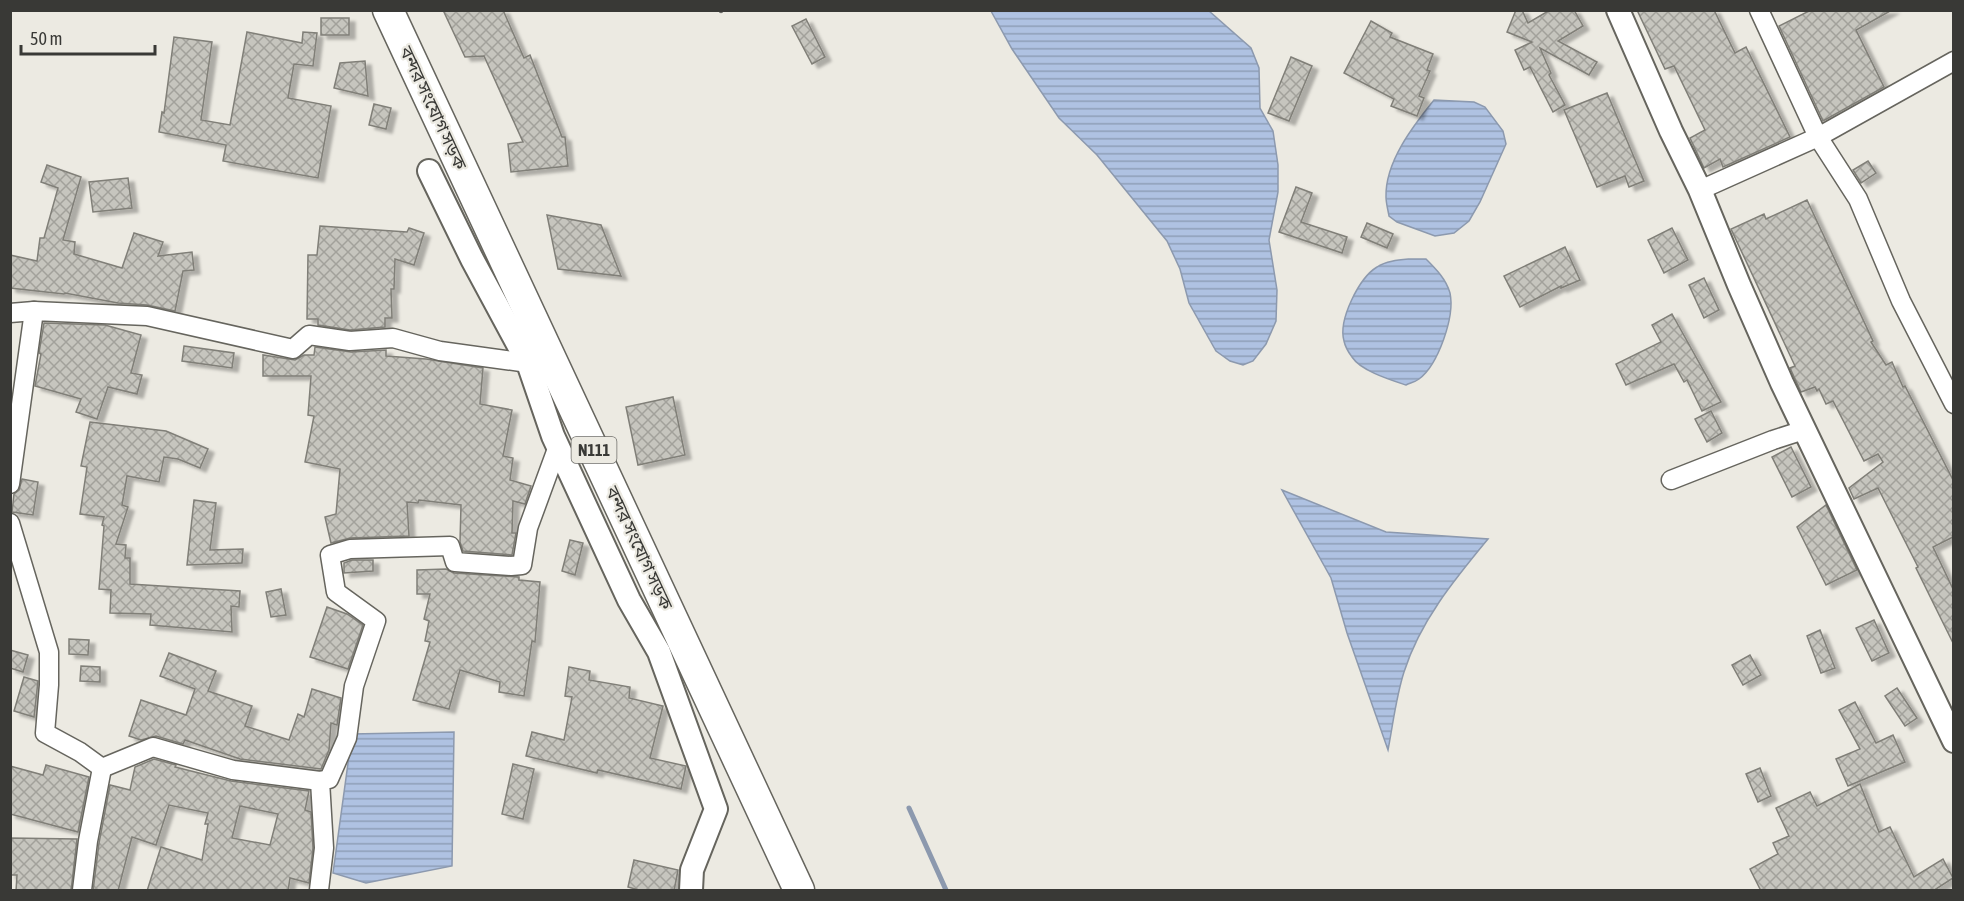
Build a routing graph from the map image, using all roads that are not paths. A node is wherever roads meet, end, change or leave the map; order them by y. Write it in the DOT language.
graph roads {
  1 [pos="388,10"];
  2 [pos="1618,10"];
  3 [pos="1759,10"];
  4 [pos="1952,67"];
  5 [pos="1818,137"];
  6 [pos="429,171"];
  7 [pos="1700,190"];
  8 [pos="34,311"];
  9 [pos="10,313"];
  10 [pos="528,363"];
  11 [pos="1953,404"];
  12 [pos="1804,430"];
  13 [pos="558,446"];
  14 [pos="1671,480"];
  15 [pos="10,484"];
  16 [pos="10,523"];
  17 [pos="1952,736"];
  18 [pos="102,768"];
  19 [pos="320,782"];
  20 [pos="82,891"];
  21 [pos="319,891"];
  22 [pos="692,891"];
  23 [pos="799,891"];
  1 -- 23 [label="highway, বন্দর সংযোগ সড়ক / N111"];
  2 -- 7 [label="street"];
  3 -- 5 [label="street"];
  4 -- 5 [label="street"];
  5 -- 7 [label="street"];
  5 -- 11 [label="street"];
  6 -- 10 [label="street"];
  7 -- 12 [label="street"];
  8 -- 9 [label="street"];
  8 -- 10 [label="street"];
  8 -- 15 [label="street"];
  10 -- 13 [label="street"];
  12 -- 14 [label="street"];
  12 -- 17 [label="street"];
  13 -- 19 [label="street"];
  13 -- 22 [label="street"];
  16 -- 18 [label="street"];
  18 -- 19 [label="street"];
  18 -- 20 [label="street"];
  19 -- 21 [label="street"];
}
